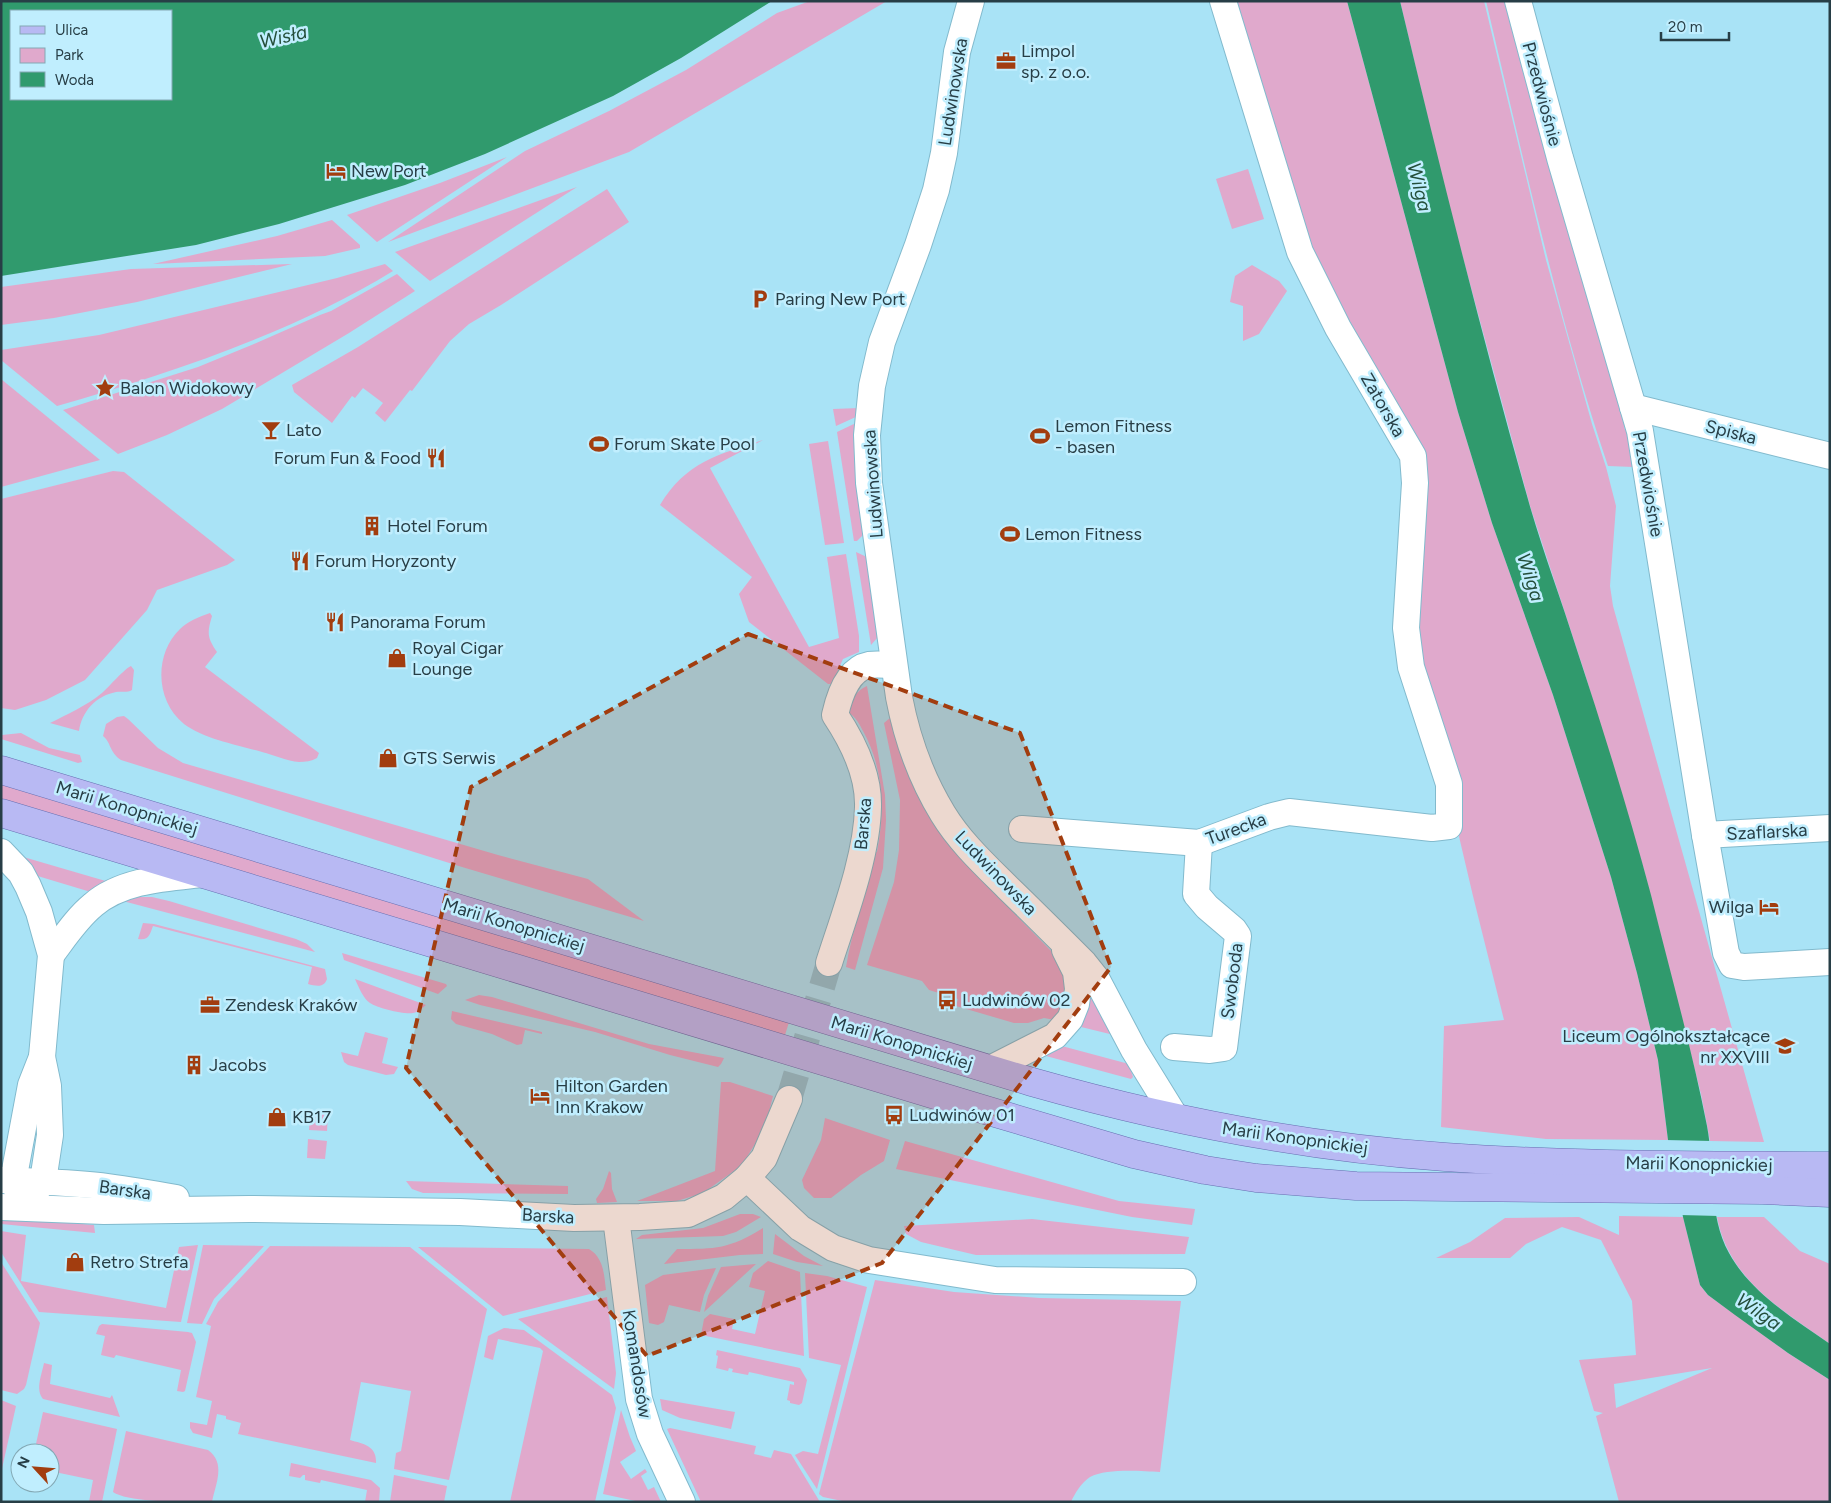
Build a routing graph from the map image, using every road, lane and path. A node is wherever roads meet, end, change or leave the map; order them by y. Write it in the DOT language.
graph roads {
  1 [pos="971,1"];
  2 [pos="1223,1"];
  3 [pos="1518,1"];
  4 [pos="1633,407"];
  5 [pos="1830,456"];
  6 [pos="893,665"];
  7 [pos="1,770"];
  8 [pos="1,813"];
  9 [pos="1448,826"];
  10 [pos="1830,828"];
  11 [pos="1022,829"];
  12 [pos="1705,835"];
  13 [pos="1198,843"];
  14 [pos="1,852"];
  15 [pos="202,874"];
  16 [pos="1050,929"];
  17 [pos="51,956"];
  18 [pos="1830,962"];
  19 [pos="829,963"];
  20 [pos="1174,1047"];
  21 [pos="42,1057"];
  22 [pos="990,1069"];
  23 [pos="789,1099"];
  24 [pos="1176,1118"];
  25 [pos="1830,1166"];
  26 [pos="1613,1176"];
  27 [pos="1764,1177"];
  28 [pos="747,1178"];
  29 [pos="7,1180"];
  30 [pos="43,1181"];
  31 [pos="1830,1192"];
  32 [pos="13,1207"];
  33 [pos="249,1209"];
  34 [pos="616,1218"];
  35 [pos="1183,1282"];
  36 [pos="682,1502"];
  1 -- 6 [label="street, Ludwinowska"];
  2 -- 9 [label="street, Zatorska"];
  3 -- 4 [label="street, Przedwiośnie"];
  4 -- 5 [label="street, Spiska"];
  4 -- 12 [label="street, Przedwiośnie"];
  6 -- 16 [label="street, Ludwinowska"];
  6 -- 19 [label="street, Barska"];
  7 -- 22 [label="main road, Marii Konopnickiej"];
  8 -- 15 [label="main road, Marii Konopnickiej"];
  9 -- 13 [label="street, Turecka"];
  10 -- 12 [label="street, Szaflarska"];
  11 -- 13 [label="street, Turecka"];
  12 -- 18 [label="street, Przedwiośnie"];
  13 -- 20 [label="street, Swoboda"];
  14 -- 17 [label="street"];
  15 -- 17 [label="street"];
  15 -- 26 [label="main road, Marii Konopnickiej"];
  16 -- 22 [label="street, Ludwinowska"];
  16 -- 24 [label="street, Ludwinowska"];
  17 -- 21 [label="street"];
  21 -- 29 [label="street"];
  21 -- 30 [label="street"];
  22 -- 24 [label="main road, Marii Konopnickiej"];
  23 -- 28 [label="street, Barska"];
  24 -- 26 [label="main road, Marii Konopnickiej"];
  25 -- 27 [label="main road, Marii Konopnickiej"];
  26 -- 27 [label="main road, Marii Konopnickiej"];
  27 -- 31 [label="main road, Marii Konopnickiej"];
  28 -- 34 [label="street, Barska"];
  28 -- 35 [label="street"];
  29 -- 30 [label="street, Barska"];
  29 -- 32 [label="street"];
  30 -- 32 [label="street"];
  30 -- 33 [label="street, Barska"];
  32 -- 33 [label="street, Barska"];
  33 -- 34 [label="street, Barska"];
  34 -- 36 [label="street, Komandosów"];
}
